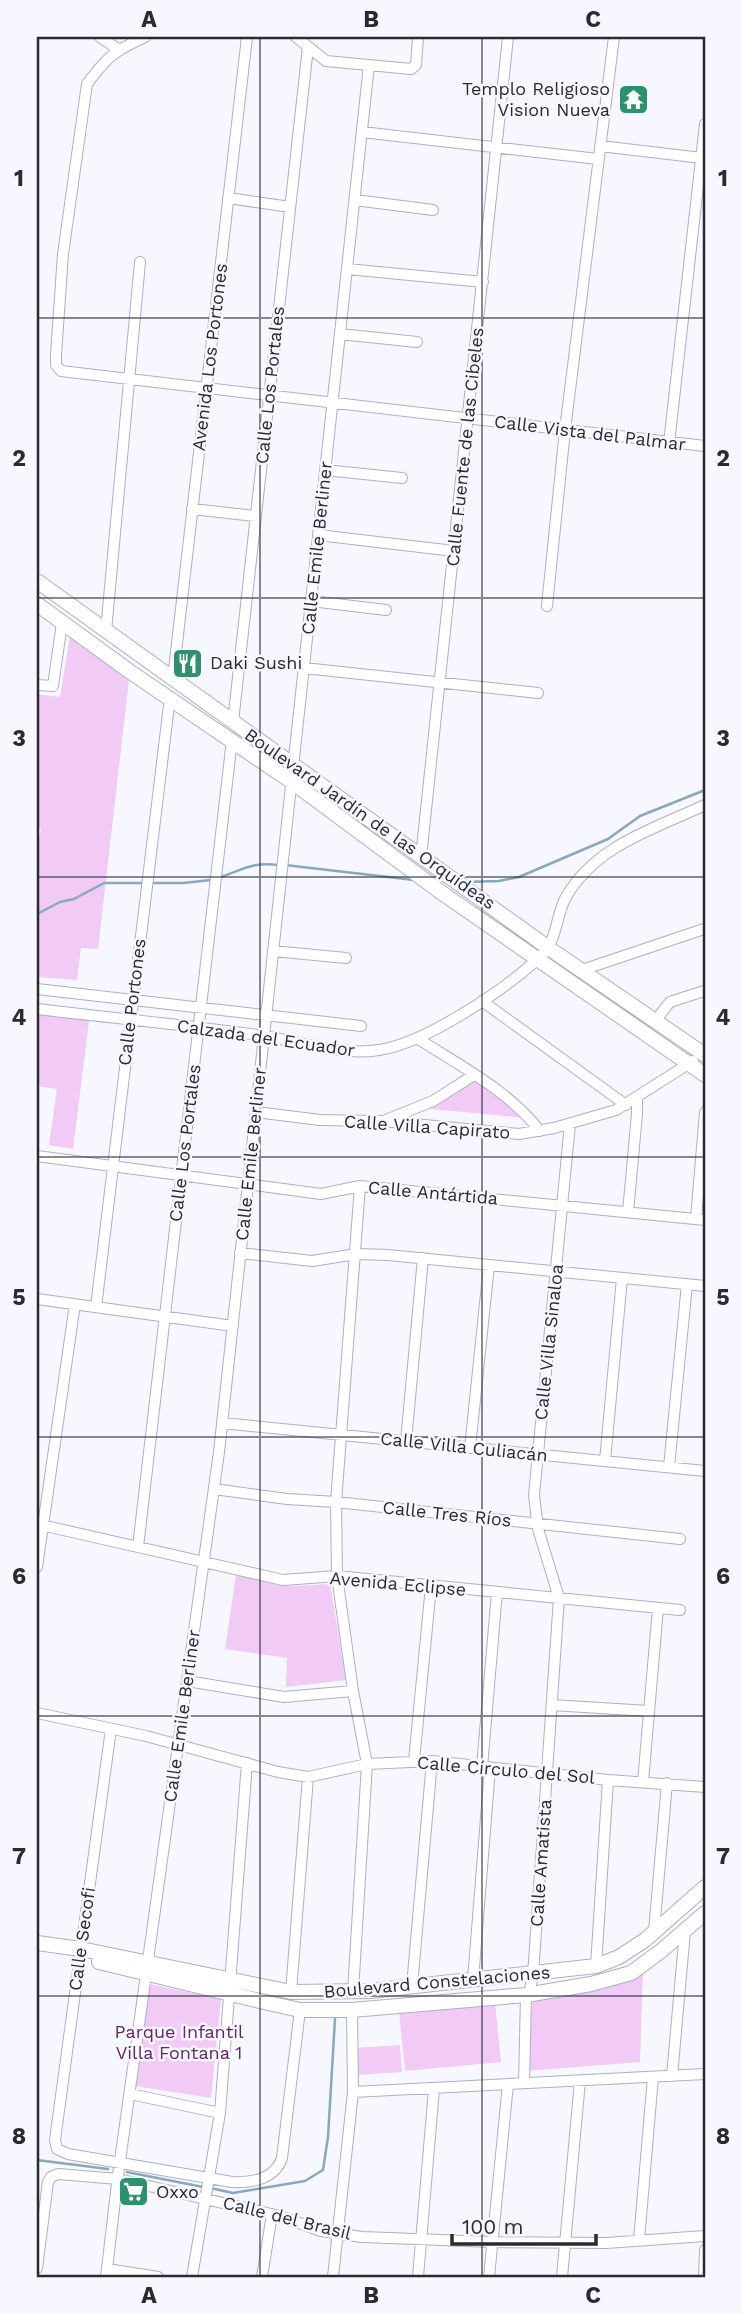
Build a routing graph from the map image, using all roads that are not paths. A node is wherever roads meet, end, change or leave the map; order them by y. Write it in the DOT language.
graph roads {
  1 [pos="100,37"];
  2 [pos="145,37"];
  3 [pos="247,37"];
  4 [pos="296,37"];
  5 [pos="418,37"];
  6 [pos="509,37"];
  7 [pos="614,37"];
  8 [pos="308,47"];
  9 [pos="118,49"];
  10 [pos="369,65"];
  11 [pos="705,124"];
  12 [pos="362,132"];
  13 [pos="600,146"];
  14 [pos="497,148"];
  15 [pos="702,158"];
  16 [pos="598,159"];
  17 [pos="229,198"];
  18 [pos="355,200"];
  19 [pos="290,206"];
  20 [pos="433,210"];
  21 [pos="140,262"];
  22 [pos="347,269"];
  23 [pos="483,282"];
  24 [pos="340,334"];
  25 [pos="417,342"];
  26 [pos="129,380"];
  27 [pos="207,389"];
  28 [pos="269,396"];
  29 [pos="333,403"];
  30 [pos="468,419"];
  31 [pos="565,430"];
  32 [pos="669,443"];
  33 [pos="705,446"];
  34 [pos="326,470"];
  35 [pos="402,478"];
  36 [pos="192,509"];
  37 [pos="255,516"];
  38 [pos="318,535"];
  39 [pos="454,551"];
  40 [pos="37,581"];
  41 [pos="311,601"];
  42 [pos="37,604"];
  43 [pos="547,606"];
  44 [pos="386,610"];
  45 [pos="62,623"];
  46 [pos="106,631"];
  47 [pos="304,668"];
  48 [pos="173,678"];
  49 [pos="440,682"];
  50 [pos="37,685"];
  51 [pos="538,693"];
  52 [pos="170,697"];
  53 [pos="233,722"];
  54 [pos="232,740"];
  55 [pos="293,765"];
  56 [pos="292,782"];
  57 [pos="705,805"];
  58 [pos="421,857"];
  59 [pos="704,929"];
  60 [pos="550,948"];
  61 [pos="273,951"];
  62 [pos="346,958"];
  63 [pos="538,960"];
  64 [pos="582,970"];
  65 [pos="37,989"];
  66 [pos="704,991"];
  67 [pos="132,999"];
  68 [pos="482,1001"];
  69 [pos="201,1008"];
  70 [pos="37,1009"];
  71 [pos="266,1016"];
  72 [pos="130,1020"];
  73 [pos="656,1021"];
  74 [pos="361,1026"];
  75 [pos="199,1028"];
  76 [pos="264,1036"];
  77 [pos="417,1038"];
  78 [pos="705,1055"];
  79 [pos="688,1064"];
  80 [pos="474,1075"];
  81 [pos="705,1075"];
  82 [pos="636,1098"];
  83 [pos="626,1105"];
  84 [pos="256,1112"];
  85 [pos="705,1112"];
  86 [pos="382,1121"];
  87 [pos="570,1124"];
  88 [pos="540,1132"];
  89 [pos="37,1156"];
  90 [pos="112,1167"];
  91 [pos="181,1175"];
  92 [pos="248,1184"];
  93 [pos="360,1186"];
  94 [pos="562,1205"];
  95 [pos="628,1212"];
  96 [pos="701,1219"];
  97 [pos="240,1253"];
  98 [pos="356,1254"];
  99 [pos="423,1258"];
  100 [pos="489,1265"];
  101 [pos="555,1271"];
  102 [pos="622,1278"];
  103 [pos="687,1284"];
  104 [pos="705,1286"];
  105 [pos="37,1299"];
  106 [pos="75,1304"];
  107 [pos="96,1307"];
  108 [pos="165,1317"];
  109 [pos="233,1326"];
  110 [pos="222,1423"];
  111 [pos="341,1435"];
  112 [pos="406,1441"];
  113 [pos="470,1448"];
  114 [pos="538,1454"];
  115 [pos="605,1461"];
  116 [pos="669,1467"];
  117 [pos="705,1471"];
  118 [pos="214,1489"];
  119 [pos="336,1502"];
  120 [pos="537,1523"];
  121 [pos="40,1525"];
  122 [pos="680,1539"];
  123 [pos="138,1547"];
  124 [pos="204,1562"];
  125 [pos="37,1567"];
  126 [pos="337,1576"];
  127 [pos="431,1586"];
  128 [pos="497,1592"];
  129 [pos="559,1598"];
  130 [pos="657,1608"];
  131 [pos="680,1610"];
  132 [pos="187,1681"];
  133 [pos="353,1692"];
  134 [pos="552,1705"];
  135 [pos="648,1712"];
  136 [pos="37,1713"];
  137 [pos="111,1729"];
  138 [pos="178,1745"];
  139 [pos="414,1761"];
  140 [pos="432,1761"];
  141 [pos="247,1763"];
  142 [pos="367,1764"];
  143 [pos="486,1767"];
  144 [pos="547,1774"];
  145 [pos="308,1777"];
  146 [pos="608,1780"];
  147 [pos="643,1782"];
  148 [pos="667,1783"];
  149 [pos="705,1787"];
  150 [pos="705,1887"];
  151 [pos="705,1913"];
  152 [pos="654,1931"];
  153 [pos="685,1931"];
  154 [pos="37,1943"];
  155 [pos="80,1953"];
  156 [pos="596,1966"];
  157 [pos="147,1968"];
  158 [pos="473,1980"];
  159 [pos="530,1984"];
  160 [pos="412,1986"];
  161 [pos="231,1988"];
  162 [pos="291,1992"];
  163 [pos="353,1992"];
  164 [pos="326,1993"];
  165 [pos="300,2010"];
  166 [pos="352,2010"];
  167 [pos="326,2011"];
  168 [pos="705,2074"];
  169 [pos="653,2077"];
  170 [pos="673,2077"];
  171 [pos="580,2081"];
  172 [pos="524,2083"];
  173 [pos="508,2084"];
  174 [pos="435,2089"];
  175 [pos="353,2092"];
  176 [pos="130,2094"];
  177 [pos="220,2113"];
  178 [pos="119,2170"];
  179 [pos="207,2184"];
  180 [pos="272,2214"];
  181 [pos="339,2234"];
  182 [pos="705,2236"];
  183 [pos="421,2239"];
  184 [pos="639,2240"];
  185 [pos="493,2242"];
  186 [pos="565,2242"];
  187 [pos="705,2250"];
  188 [pos="37,2268"];
  189 [pos="111,2273"];
  190 [pos="158,2277"];
  191 [pos="192,2277"];
  192 [pos="262,2277"];
  193 [pos="333,2277"];
  194 [pos="418,2277"];
  195 [pos="489,2277"];
  196 [pos="562,2277"];
  197 [pos="704,2277"];
  1 -- 9 [label="street"];
  2 -- 9 [label="street"];
  3 -- 17 [label="street, Avenida Los Portones"];
  4 -- 8 [label="street"];
  5 -- 10 [label="street"];
  6 -- 14 [label="street, Calle Fuente de las Cibeles"];
  7 -- 13 [label="street"];
  8 -- 10 [label="street"];
  8 -- 19 [label="street, Calle Los Portales"];
  9 -- 26 [label="street, Calle Vista del Palmar"];
  10 -- 12 [label="street, Calle Emile Berliner"];
  11 -- 15 [label="street"];
  12 -- 14 [label="street"];
  12 -- 18 [label="street, Calle Emile Berliner"];
  13 -- 15 [label="street"];
  13 -- 16 [label="street"];
  14 -- 16 [label="street"];
  14 -- 23 [label="street, Calle Fuente de las Cibeles"];
  15 -- 32 [label="street"];
  16 -- 31 [label="street"];
  17 -- 19 [label="street"];
  17 -- 27 [label="street, Avenida Los Portones"];
  18 -- 20 [label="street"];
  18 -- 22 [label="street, Calle Emile Berliner"];
  19 -- 28 [label="street, Calle Los Portales"];
  21 -- 26 [label="street"];
  22 -- 23 [label="street"];
  22 -- 24 [label="street, Calle Emile Berliner"];
  23 -- 30 [label="street, Calle Fuente de las Cibeles"];
  24 -- 25 [label="street"];
  24 -- 29 [label="street, Calle Emile Berliner"];
  26 -- 27 [label="street, Calle Vista del Palmar"];
  26 -- 46 [label="street"];
  27 -- 28 [label="street, Calle Vista del Palmar"];
  27 -- 36 [label="street, Avenida Los Portones"];
  28 -- 29 [label="street, Calle Vista del Palmar"];
  28 -- 37 [label="street, Calle Los Portales"];
  29 -- 30 [label="street, Calle Vista del Palmar"];
  29 -- 34 [label="street, Calle Emile Berliner"];
  30 -- 31 [label="street, Calle Vista del Palmar"];
  30 -- 39 [label="street, Calle Fuente de las Cibeles"];
  31 -- 32 [label="street, Calle Vista del Palmar"];
  31 -- 43 [label="street"];
  32 -- 33 [label="street, Calle Vista del Palmar"];
  34 -- 35 [label="street"];
  34 -- 38 [label="street, Calle Emile Berliner"];
  36 -- 37 [label="street"];
  36 -- 48 [label="street, Avenida Los Portones"];
  37 -- 53 [label="street, Calle Los Portales"];
  38 -- 39 [label="street"];
  38 -- 41 [label="street, Calle Emile Berliner"];
  39 -- 49 [label="street, Calle Fuente de las Cibeles"];
  40 -- 46 [label="street, Boulevard Jardín de las Orquídeas"];
  41 -- 44 [label="street"];
  41 -- 47 [label="street, Calle Emile Berliner"];
  42 -- 45 [label="street, Boulevard Jardín de las Orquídeas"];
  45 -- 50 [label="street"];
  45 -- 52 [label="street, Boulevard Jardín de las Orquídeas"];
  46 -- 48 [label="street, Boulevard Jardín de las Orquídeas"];
  47 -- 49 [label="street"];
  47 -- 55 [label="street, Calle Emile Berliner"];
  48 -- 53 [label="street, Boulevard Jardín de las Orquídeas"];
  49 -- 51 [label="street"];
  49 -- 58 [label="street, Calle Fuente de las Cibeles"];
  52 -- 54 [label="street, Boulevard Jardín de las Orquídeas"];
  52 -- 67 [label="street, Calle Portones"];
  53 -- 55 [label="street, Boulevard Jardín de las Orquídeas"];
  54 -- 56 [label="street, Boulevard Jardín de las Orquídeas"];
  54 -- 69 [label="street, Calle Los Portales"];
  55 -- 56 [label="street, Calle Emile Berliner"];
  55 -- 58 [label="street, Boulevard Jardín de las Orquídeas"];
  56 -- 61 [label="street, Calle Emile Berliner"];
  56 -- 63 [label="street, Boulevard Jardín de las Orquídeas"];
  57 -- 60 [label="street"];
  58 -- 60 [label="street, Boulevard Jardín de las Orquídeas"];
  59 -- 64 [label="street"];
  60 -- 63 [label="street, Calzada del Ecuador"];
  60 -- 64 [label="street, Boulevard Jardín de las Orquídeas"];
  61 -- 62 [label="street"];
  61 -- 71 [label="street, Calle Emile Berliner"];
  63 -- 68 [label="street, Calzada del Ecuador"];
  63 -- 79 [label="street, Boulevard Jardín de las Orquídeas"];
  64 -- 73 [label="street, Boulevard Jardín de las Orquídeas"];
  65 -- 67 [label="street, Calzada del Ecuador"];
  66 -- 73 [label="street"];
  67 -- 69 [label="street, Calzada del Ecuador"];
  67 -- 72 [label="street, Calle Portones"];
  68 -- 77 [label="street, Calzada del Ecuador"];
  68 -- 83 [label="street"];
  69 -- 71 [label="street, Calzada del Ecuador"];
  69 -- 75 [label="street, Calle Los Portales"];
  70 -- 72 [label="street, Calzada del Ecuador"];
  71 -- 74 [label="street, Calzada del Ecuador"];
  71 -- 76 [label="street, Calle Emile Berliner"];
  72 -- 75 [label="street, Calzada del Ecuador"];
  72 -- 90 [label="street, Calle Portones"];
  73 -- 78 [label="street, Boulevard Jardín de las Orquídeas"];
  75 -- 76 [label="street, Calzada del Ecuador"];
  75 -- 91 [label="street, Calle Los Portales"];
  76 -- 77 [label="street, Calzada del Ecuador"];
  76 -- 84 [label="street, Calle Emile Berliner"];
  77 -- 80 [label="street"];
  78 -- 79 [label="street, Calle Villa Capirato"];
  79 -- 81 [label="street, Boulevard Jardín de las Orquídeas"];
  79 -- 82 [label="street, Calle Villa Capirato"];
  80 -- 86 [label="street"];
  80 -- 88 [label="street"];
  82 -- 83 [label="street, Calle Villa Capirato"];
  82 -- 95 [label="street"];
  83 -- 87 [label="street, Calle Villa Capirato"];
  84 -- 86 [label="street, Calle Villa Capirato"];
  84 -- 92 [label="street, Calle Emile Berliner"];
  85 -- 96 [label="street"];
  86 -- 88 [label="street, Calle Villa Capirato"];
  87 -- 88 [label="street, Calle Villa Capirato"];
  87 -- 94 [label="street, Calle Villa Sinaloa"];
  89 -- 90 [label="street, Calle Antártida"];
  90 -- 91 [label="street, Calle Antártida"];
  90 -- 107 [label="street, Calle Portones"];
  91 -- 92 [label="street, Calle Antártida"];
  91 -- 108 [label="street, Calle Los Portales"];
  92 -- 93 [label="street, Calle Antártida"];
  92 -- 97 [label="street, Calle Emile Berliner"];
  93 -- 94 [label="street, Calle Antártida"];
  93 -- 98 [label="street"];
  94 -- 95 [label="street, Calle Antártida"];
  94 -- 101 [label="street, Calle Villa Sinaloa"];
  95 -- 96 [label="street, Calle Antártida"];
  97 -- 98 [label="street"];
  97 -- 109 [label="street, Calle Emile Berliner"];
  98 -- 99 [label="street"];
  98 -- 111 [label="street"];
  99 -- 100 [label="street"];
  99 -- 112 [label="street"];
  100 -- 101 [label="street"];
  100 -- 113 [label="street"];
  101 -- 102 [label="street"];
  101 -- 114 [label="street, Calle Villa Sinaloa"];
  102 -- 103 [label="street"];
  102 -- 115 [label="street"];
  103 -- 104 [label="street"];
  103 -- 116 [label="street"];
  105 -- 106 [label="street"];
  106 -- 107 [label="street"];
  106 -- 121 [label="street"];
  107 -- 108 [label="street"];
  108 -- 109 [label="street"];
  108 -- 123 [label="street, Calle Los Portales"];
  109 -- 110 [label="street, Calle Emile Berliner"];
  110 -- 111 [label="street, Calle Villa Culiacán"];
  110 -- 118 [label="street, Calle Emile Berliner"];
  111 -- 112 [label="street, Calle Villa Culiacán"];
  111 -- 119 [label="street"];
  112 -- 113 [label="street, Calle Villa Culiacán"];
  113 -- 114 [label="street, Calle Villa Culiacán"];
  114 -- 115 [label="street, Calle Villa Culiacán"];
  114 -- 120 [label="street, Calle Villa Sinaloa"];
  115 -- 116 [label="street, Calle Villa Culiacán"];
  116 -- 117 [label="street, Calle Villa Culiacán"];
  118 -- 119 [label="street, Calle Tres Ríos"];
  118 -- 124 [label="street, Calle Emile Berliner"];
  119 -- 120 [label="street, Calle Tres Ríos"];
  119 -- 126 [label="street"];
  120 -- 122 [label="street, Calle Tres Ríos"];
  120 -- 129 [label="street, Calle Villa Sinaloa"];
  121 -- 123 [label="street, Avenida Eclipse"];
  121 -- 125 [label="street"];
  123 -- 124 [label="street, Avenida Eclipse"];
  124 -- 126 [label="street, Avenida Eclipse"];
  124 -- 132 [label="street, Calle Emile Berliner"];
  126 -- 127 [label="street, Avenida Eclipse"];
  126 -- 133 [label="street"];
  127 -- 128 [label="street, Avenida Eclipse"];
  127 -- 139 [label="street"];
  128 -- 129 [label="street, Avenida Eclipse"];
  128 -- 143 [label="street"];
  129 -- 130 [label="street, Avenida Eclipse"];
  129 -- 134 [label="street, Calle Amatista"];
  130 -- 131 [label="street, Avenida Eclipse"];
  130 -- 135 [label="street"];
  132 -- 133 [label="street"];
  132 -- 138 [label="street, Calle Emile Berliner"];
  133 -- 142 [label="street"];
  134 -- 135 [label="street"];
  134 -- 144 [label="street, Calle Amatista"];
  135 -- 147 [label="street"];
  136 -- 137 [label="street, Calle Círculo del Sol"];
  137 -- 138 [label="street, Calle Círculo del Sol"];
  137 -- 155 [label="street, Calle Secofi"];
  138 -- 141 [label="street, Calle Círculo del Sol"];
  138 -- 157 [label="street, Calle Emile Berliner"];
  139 -- 140 [label="street, Calle Círculo del Sol"];
  139 -- 142 [label="street, Calle Círculo del Sol"];
  140 -- 143 [label="street, Calle Círculo del Sol"];
  140 -- 160 [label="street"];
  141 -- 145 [label="street, Calle Círculo del Sol"];
  141 -- 161 [label="street"];
  142 -- 145 [label="street, Calle Círculo del Sol"];
  142 -- 163 [label="street"];
  143 -- 144 [label="street, Calle Círculo del Sol"];
  143 -- 158 [label="street"];
  144 -- 146 [label="street, Calle Círculo del Sol"];
  144 -- 159 [label="street, Calle Amatista"];
  145 -- 162 [label="street"];
  146 -- 147 [label="street, Calle Círculo del Sol"];
  146 -- 156 [label="street"];
  147 -- 148 [label="street, Calle Círculo del Sol"];
  148 -- 149 [label="street, Calle Círculo del Sol"];
  148 -- 152 [label="street"];
  150 -- 152 [label="street, Boulevard Constelaciones"];
  151 -- 153 [label="street"];
  152 -- 156 [label="street, Boulevard Constelaciones"];
  153 -- 159 [label="street"];
  153 -- 170 [label="street"];
  154 -- 155 [label="street, Boulevard Constelaciones"];
  155 -- 157 [label="street, Boulevard Constelaciones"];
  155 -- 178 [label="street, Calle Secofi"];
  156 -- 159 [label="street, Boulevard Constelaciones"];
  157 -- 161 [label="street, Boulevard Constelaciones"];
  157 -- 176 [label="street, Calle Emile Berliner"];
  158 -- 159 [label="street, Boulevard Constelaciones"];
  158 -- 160 [label="street, Boulevard Constelaciones"];
  159 -- 166 [label="street, Boulevard Constelaciones"];
  159 -- 172 [label="street, Calle Amatista"];
  160 -- 163 [label="street, Boulevard Constelaciones"];
  161 -- 162 [label="street, Boulevard Constelaciones"];
  161 -- 165 [label="street, Boulevard Constelaciones"];
  161 -- 177 [label="street"];
  162 -- 164 [label="street, Boulevard Constelaciones"];
  163 -- 164 [label="street, Boulevard Constelaciones"];
  164 -- 167 [label="street"];
  165 -- 167 [label="street, Boulevard Constelaciones"];
  165 -- 179 [label="street"];
  166 -- 167 [label="street, Boulevard Constelaciones"];
  166 -- 175 [label="street"];
  168 -- 170 [label="street"];
  169 -- 170 [label="street"];
  169 -- 171 [label="street"];
  169 -- 184 [label="street"];
  171 -- 172 [label="street"];
  171 -- 186 [label="street"];
  172 -- 173 [label="street"];
  173 -- 174 [label="street"];
  173 -- 185 [label="street"];
  174 -- 175 [label="street"];
  174 -- 183 [label="street"];
  175 -- 181 [label="street"];
  176 -- 177 [label="street"];
  176 -- 178 [label="street, Calle Emile Berliner"];
  177 -- 179 [label="street"];
  178 -- 179 [label="street"];
  178 -- 179 [label="street"];
  178 -- 188 [label="street"];
  178 -- 189 [label="street, Calle Emile Berliner"];
  179 -- 180 [label="street, Calle del Brasil"];
  179 -- 191 [label="street"];
  180 -- 181 [label="street, Calle del Brasil"];
  180 -- 192 [label="street"];
  181 -- 183 [label="street, Calle del Brasil"];
  181 -- 193 [label="street"];
  182 -- 184 [label="street, Calle del Brasil"];
  183 -- 185 [label="street, Calle del Brasil"];
  183 -- 194 [label="street"];
  184 -- 186 [label="street, Calle del Brasil"];
  185 -- 186 [label="street, Calle del Brasil"];
  185 -- 195 [label="street"];
  186 -- 196 [label="street"];
  187 -- 197 [label="street"];
  189 -- 190 [label="street"];
}
